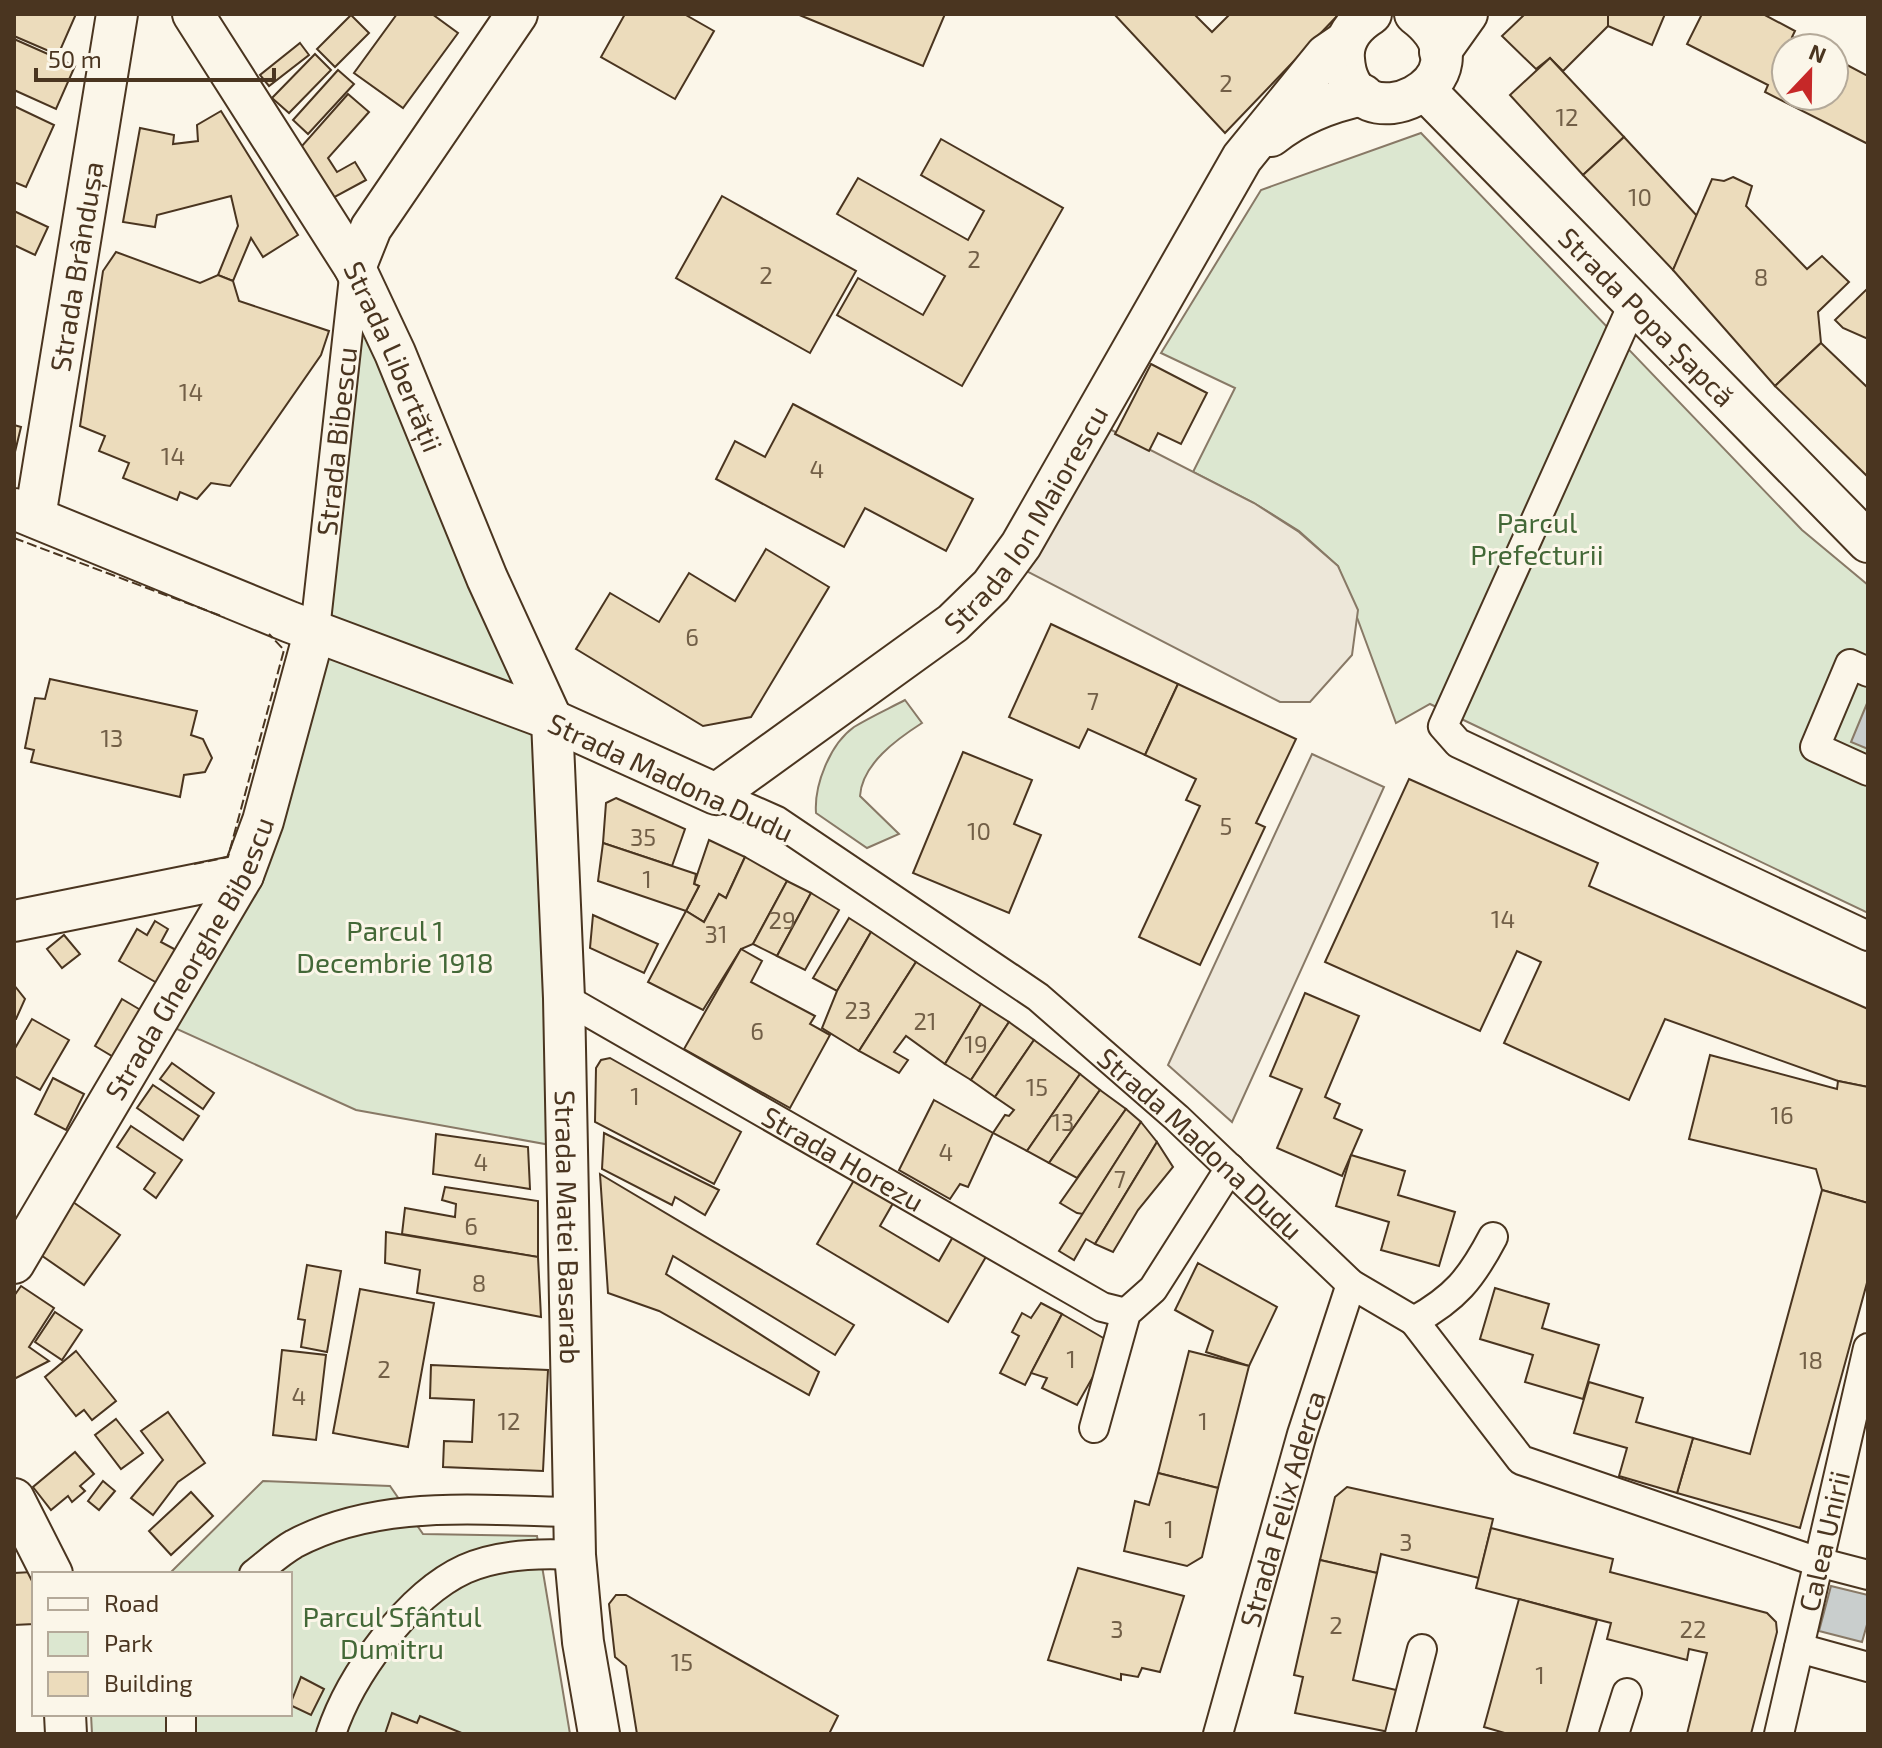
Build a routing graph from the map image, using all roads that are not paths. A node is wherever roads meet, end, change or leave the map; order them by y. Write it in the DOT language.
graph roads {
  1 [pos="117,14"];
  2 [pos="193,14"];
  3 [pos="517,14"];
  4 [pos="1415,14"];
  5 [pos="1467,14"];
  6 [pos="1358,28"];
  7 [pos="1440,52"];
  8 [pos="1426,91"];
  9 [pos="1363,95"];
  10 [pos="1242,158"];
  11 [pos="355,268"];
  12 [pos="1634,302"];
  13 [pos="24,513"];
  14 [pos="1868,542"];
  15 [pos="315,630"];
  16 [pos="1868,672"];
  17 [pos="552,720"];
  18 [pos="1868,771"];
  19 [pos="716,794"];
  20 [pos="243,875"];
  21 [pos="14,921"];
  22 [pos="1868,936"];
  23 [pos="564,998"];
  24 [pos="1230,1168"];
  25 [pos="1493,1237"];
  26 [pos="14,1263"];
  27 [pos="1351,1284"];
  28 [pos="1126,1313"];
  29 [pos="1414,1321"];
  30 [pos="1868,1348"];
  31 [pos="1094,1428"];
  32 [pos="14,1499"];
  33 [pos="574,1512"];
  34 [pos="575,1555"];
  35 [pos="1818,1562"];
  36 [pos="51,1572"];
  37 [pos="257,1572"];
  38 [pos="1868,1575"];
  39 [pos="1799,1648"];
  40 [pos="1422,1649"];
  41 [pos="1868,1667"];
  42 [pos="1627,1693"];
  43 [pos="331,1734"];
  44 [pos="599,1734"];
  45 [pos="1218,1734"];
  46 [pos="1400,1734"];
  47 [pos="1614,1734"];
  48 [pos="1779,1734"];
  1 -- 13 [label="street, Strada Brândușa"];
  2 -- 11 [label="street, Strada Libertății"];
  3 -- 11 [label="street, Strada Bibescu"];
  4 -- 7 [label="street"];
  5 -- 7 [label="street"];
  6 -- 9 [label="street"];
  6 -- 10 [label="street, Strada Ion Maiorescu"];
  7 -- 8 [label="street"];
  8 -- 9 [label="street"];
  8 -- 12 [label="street, Strada Popa Șapcă"];
  9 -- 10 [label="street, Strada Ion Maiorescu"];
  10 -- 19 [label="street, Strada Ion Maiorescu"];
  11 -- 15 [label="street, Strada Bibescu"];
  11 -- 17 [label="street, Strada Libertății"];
  12 -- 14 [label="street, Strada Popa Șapcă"];
  12 -- 22 [label="street"];
  13 -- 15 [label="street, Strada Madona Dudu"];
  15 -- 17 [label="street, Strada Madona Dudu"];
  15 -- 20 [label="street, Strada Gheorghe Bibescu"];
  16 -- 18 [label="street"];
  17 -- 19 [label="street, Strada Madona Dudu"];
  17 -- 23 [label="street, Strada Matei Basarab"];
  19 -- 24 [label="street, Strada Madona Dudu"];
  20 -- 21 [label="street"];
  20 -- 26 [label="street, Strada Gheorghe Bibescu"];
  23 -- 28 [label="street, Strada Horezu"];
  23 -- 33 [label="street, Strada Matei Basarab"];
  24 -- 27 [label="street, Strada Madona Dudu"];
  24 -- 28 [label="street"];
  25 -- 29 [label="street"];
  27 -- 29 [label="street, Strada Madona Dudu"];
  27 -- 45 [label="street, Strada Felix Aderca"];
  28 -- 31 [label="street"];
  29 -- 35 [label="street"];
  30 -- 35 [label="street, Calea Unirii"];
  32 -- 36 [label="street"];
  33 -- 34 [label="street, Strada Matei Basarab"];
  33 -- 37 [label="street"];
  34 -- 43 [label="street"];
  34 -- 44 [label="street, Strada Matei Basarab"];
  35 -- 38 [label="street"];
  35 -- 39 [label="street, Calea Unirii"];
  39 -- 41 [label="street"];
  39 -- 48 [label="street, Calea Unirii"];
  40 -- 46 [label="street"];
  42 -- 47 [label="street"];
}
